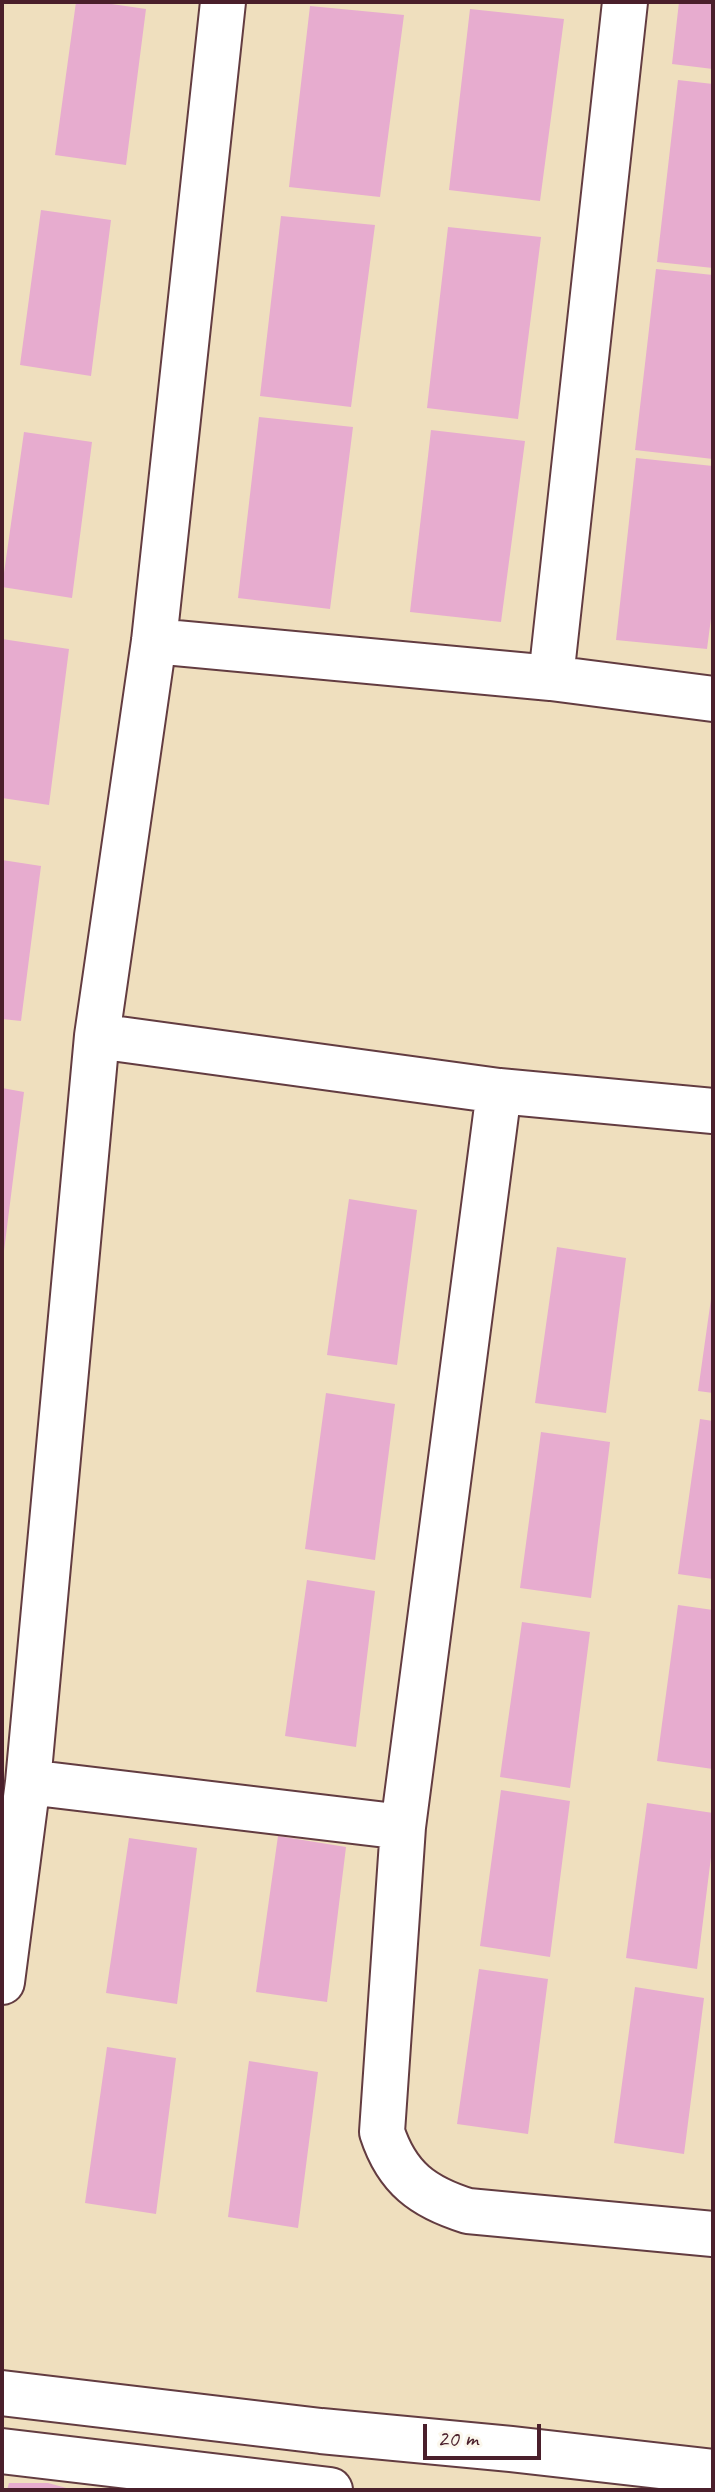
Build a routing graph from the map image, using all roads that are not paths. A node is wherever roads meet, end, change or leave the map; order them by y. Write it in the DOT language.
graph roads {
  1 [pos="223,2"];
  2 [pos="625,2"];
  3 [pos="154,641"];
  4 [pos="551,678"];
  5 [pos="713,699"];
  6 [pos="97,1036"];
  7 [pos="499,1091"];
  8 [pos="713,1111"];
  9 [pos="28,1782"];
  10 [pos="403,1827"];
  11 [pos="2,1982"];
  12 [pos="713,2234"];
  13 [pos="2,2393"];
  14 [pos="321,2431"];
  15 [pos="2,2451"];
  16 [pos="713,2472"];
  17 [pos="321,2489"];
  1 -- 3 [label="street"];
  2 -- 4 [label="street"];
  3 -- 4 [label="street"];
  3 -- 6 [label="street"];
  4 -- 5 [label="street"];
  6 -- 7 [label="street"];
  6 -- 9 [label="street"];
  7 -- 8 [label="street"];
  7 -- 10 [label="street"];
  9 -- 10 [label="street"];
  9 -- 11 [label="street"];
  10 -- 12 [label="street"];
  13 -- 14 [label="street"];
  14 -- 16 [label="street"];
  14 -- 17 [label="street"];
  15 -- 17 [label="street"];
}
